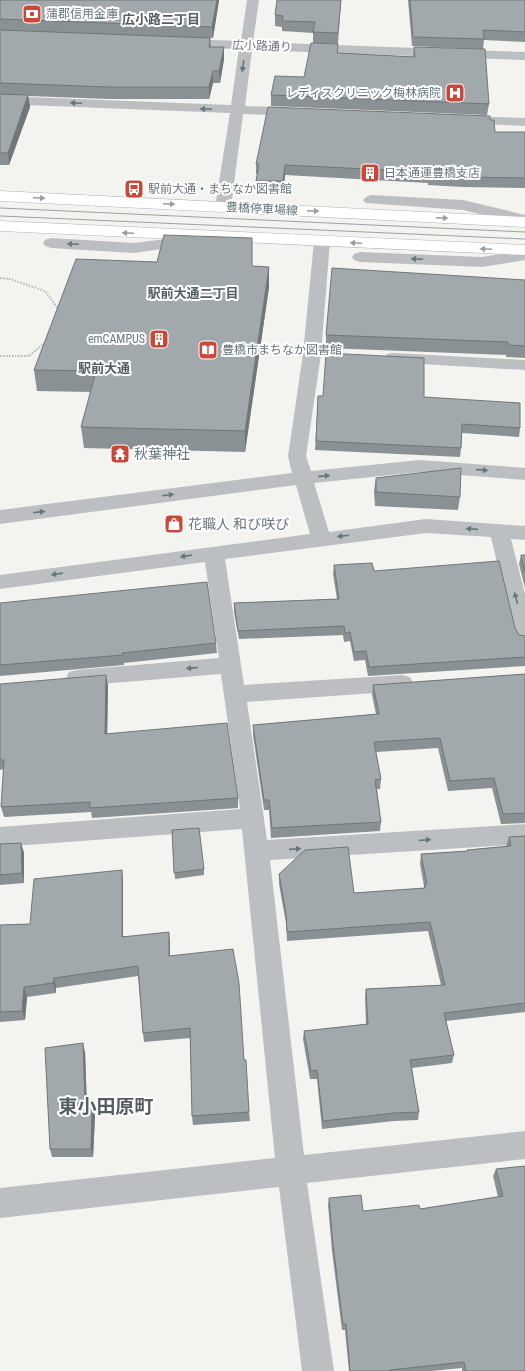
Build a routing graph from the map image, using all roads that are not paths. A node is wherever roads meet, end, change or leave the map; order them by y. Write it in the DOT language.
graph roads {
  1 [pos="253,0"];
  2 [pos="171,43"];
  3 [pos="246,45"];
  4 [pos="525,56"];
  5 [pos="0,100"];
  6 [pos="237,110"];
  7 [pos="314,113"];
  8 [pos="447,119"];
  9 [pos="525,122"];
  10 [pos="0,196"];
  11 [pos="371,200"];
  12 [pos="223,207"];
  13 [pos="525,221"];
  14 [pos="0,226"];
  15 [pos="224,237"];
  16 [pos="322,241"];
  17 [pos="51,243"];
  18 [pos="525,250"];
  19 [pos="525,255"];
  20 [pos="360,257"];
  21 [pos="375,357"];
  22 [pos="525,365"];
  23 [pos="525,474"];
  24 [pos="302,478"];
  25 [pos="0,517"];
  26 [pos="499,531"];
  27 [pos="525,532"];
  28 [pos="321,539"];
  29 [pos="214,553"];
  30 [pos="0,582"];
  31 [pos="525,636"];
  32 [pos="231,664"];
  33 [pos="56,680"];
  34 [pos="423,682"];
  35 [pos="236,694"];
  36 [pos="253,818"];
  37 [pos="525,834"];
  38 [pos="0,837"];
  39 [pos="256,852"];
  40 [pos="525,1144"];
  41 [pos="291,1170"];
  42 [pos="0,1203"];
  43 [pos="318,1371"];
  1 -- 3 [label="street"];
  2 -- 3 [label="street, 広小路通り"];
  3 -- 4 [label="street, 広小路通り"];
  3 -- 6 [label="street, one-way"];
  6 -- 5 [label="street, one-way"];
  6 -- 7 [label="street"];
  6 -- 12 [label="street"];
  8 -- 9 [label="street"];
  10 -- 12 [label="main road, 豊橋停車場線, one-way"];
  11 -- 13 [label="street"];
  12 -- 13 [label="main road, 豊橋停車場線, one-way"];
  15 -- 14 [label="main road, one-way"];
  15 -- 16 [label="main road"];
  15 -- 17 [label="street, one-way"];
  18 -- 16 [label="main road, one-way"];
  16 -- 24 [label="street"];
  19 -- 20 [label="street, one-way"];
  21 -- 22 [label="street"];
  24 -- 23 [label="street, one-way"];
  25 -- 24 [label="street, one-way"];
  24 -- 28 [label="street"];
  26 -- 27 [label="street"];
  26 -- 28 [label="street, one-way"];
  31 -- 26 [label="street, one-way"];
  28 -- 29 [label="street"];
  29 -- 30 [label="street, one-way"];
  29 -- 32 [label="street"];
  32 -- 33 [label="street, one-way"];
  32 -- 35 [label="street"];
  34 -- 35 [label="street"];
  35 -- 36 [label="street"];
  36 -- 38 [label="street"];
  36 -- 39 [label="street"];
  39 -- 37 [label="street, one-way"];
  39 -- 41 [label="street"];
  40 -- 41 [label="street"];
  41 -- 42 [label="street"];
  41 -- 43 [label="street"];
}
